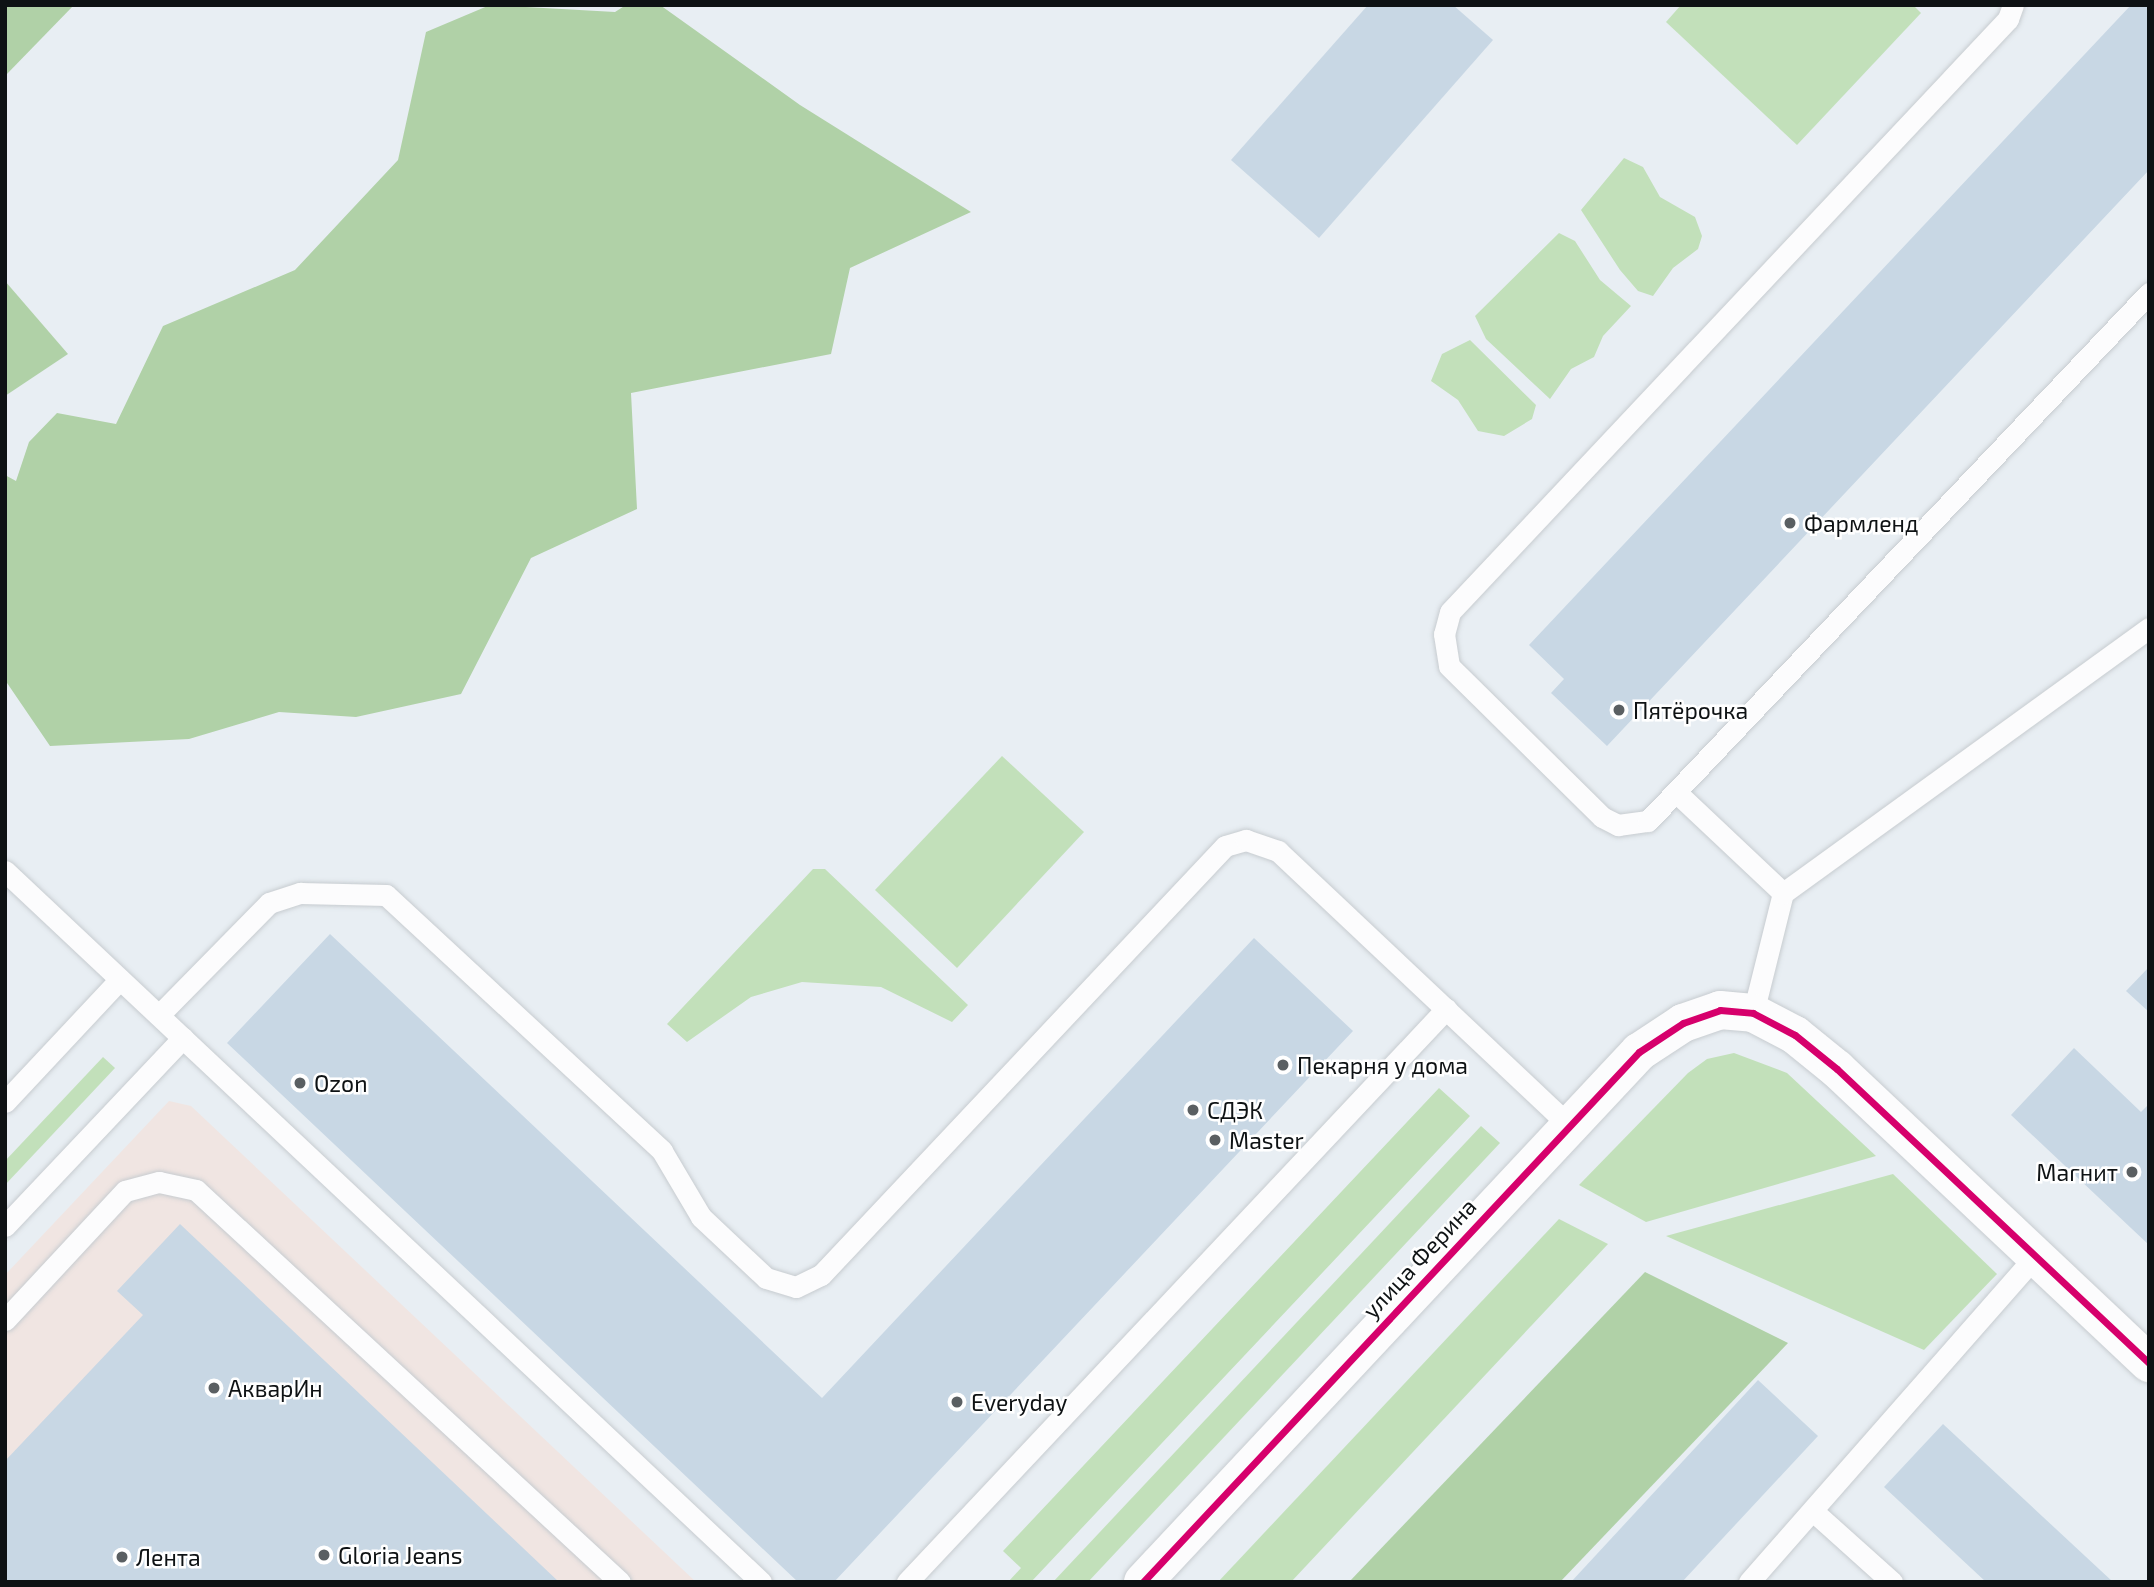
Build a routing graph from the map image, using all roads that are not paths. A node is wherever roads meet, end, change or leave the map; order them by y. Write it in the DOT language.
graph roads {
  1 [pos="2013,5"];
  2 [pos="2149,293"];
  3 [pos="2149,628"];
  4 [pos="1677,793"];
  5 [pos="5,871"];
  6 [pos="1783,893"];
  7 [pos="120,979"];
  8 [pos="1446,1009"];
  9 [pos="1753,1013"];
  10 [pos="159,1015"];
  11 [pos="183,1038"];
  12 [pos="5,1102"];
  13 [pos="1569,1125"];
  14 [pos="5,1226"];
  15 [pos="2035,1256"];
  16 [pos="5,1320"];
  17 [pos="2149,1363"];
  18 [pos="1814,1512"];
  19 [pos="620,1582"];
  20 [pos="761,1582"];
  21 [pos="907,1582"];
  22 [pos="1143,1582"];
  23 [pos="1749,1582"];
  24 [pos="1892,1582"];
  1 -- 4 [label="lane"];
  2 -- 4 [label="lane"];
  3 -- 6 [label="lane"];
  4 -- 6 [label="lane"];
  5 -- 7 [label="lane"];
  6 -- 9 [label="lane"];
  7 -- 10 [label="lane"];
  7 -- 12 [label="lane"];
  8 -- 10 [label="lane"];
  8 -- 13 [label="lane"];
  8 -- 21 [label="lane"];
  9 -- 13 [label="street, улица Ферина"];
  9 -- 15 [label="street"];
  10 -- 11 [label="lane"];
  11 -- 14 [label="lane"];
  11 -- 20 [label="lane"];
  13 -- 22 [label="street, улица Ферина"];
  15 -- 17 [label="street"];
  15 -- 18 [label="lane"];
  16 -- 19 [label="lane"];
  18 -- 23 [label="lane"];
  18 -- 24 [label="lane"];
}
